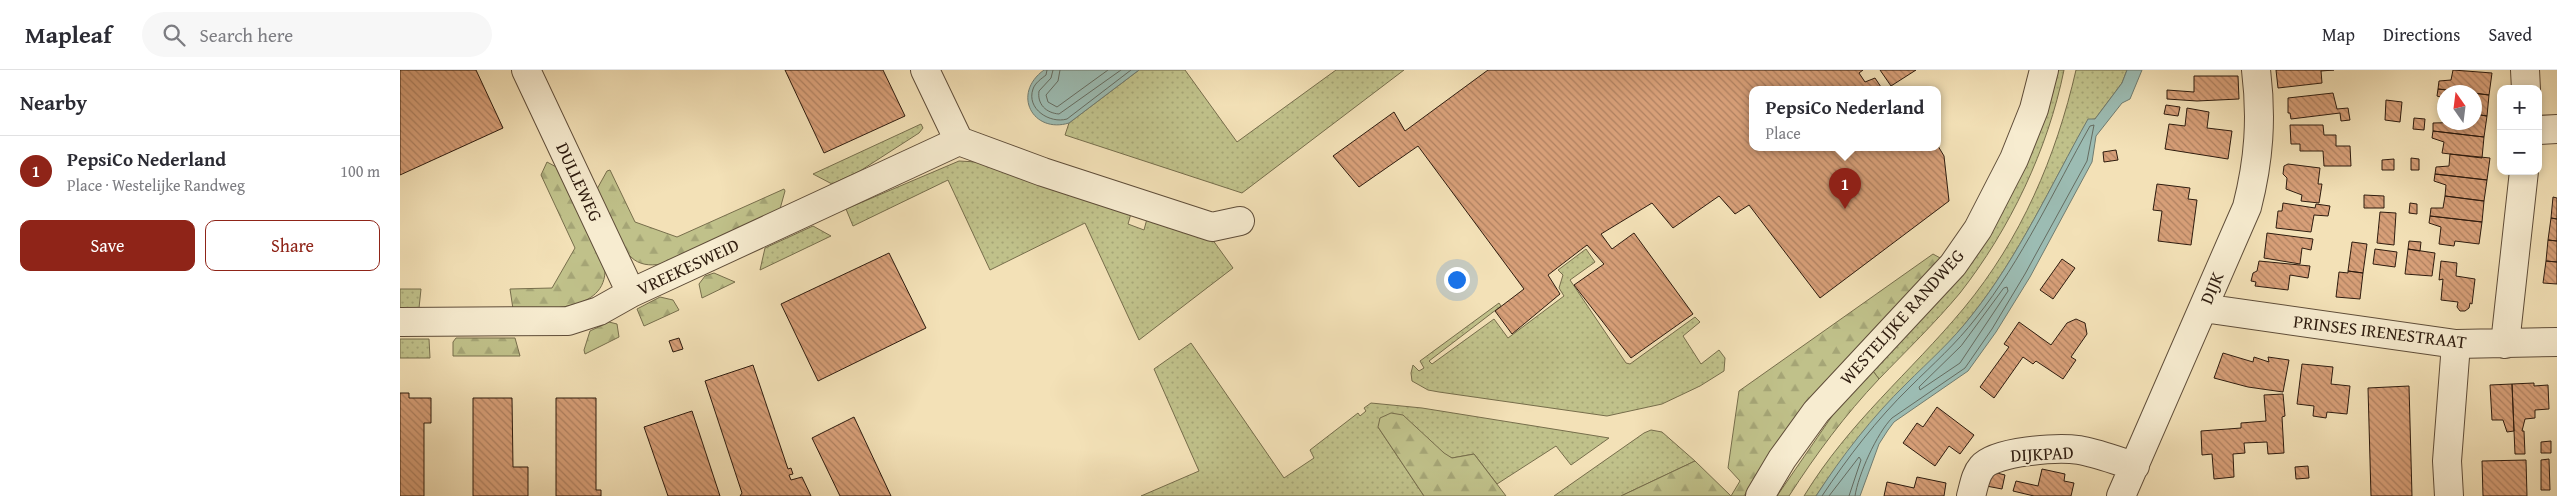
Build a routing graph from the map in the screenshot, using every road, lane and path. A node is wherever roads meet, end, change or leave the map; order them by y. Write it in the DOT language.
graph roads {
  1 [pos="526,70"];
  2 [pos="926,70"];
  3 [pos="2044,70"];
  4 [pos="2256,70"];
  5 [pos="2525,70"];
  6 [pos="2526,85"];
  7 [pos="2557,129"];
  8 [pos="2542,130"];
  9 [pos="959,141"];
  10 [pos="2524,175"];
  11 [pos="1240,221"];
  12 [pos="631,293"];
  13 [pos="2203,308"];
  14 [pos="400,322"];
  15 [pos="2557,342"];
  16 [pos="2456,344"];
  17 [pos="2505,344"];
  18 [pos="2135,466"];
  19 [pos="1760,496"];
  20 [pos="1971,496"];
  21 [pos="2121,496"];
  22 [pos="2449,496"];
  1 -- 12 [label="street, DULLEWEG"];
  2 -- 9 [label="street"];
  3 -- 19 [label="street, WESTELIJKE RANDWEG"];
  4 -- 13 [label="street, DIJK"];
  5 -- 6 [label="street"];
  7 -- 8 [label="street"];
  9 -- 11 [label="street"];
  9 -- 12 [label="street, VREEKESWEID"];
  10 -- 17 [label="street"];
  12 -- 14 [label="street, VREEKESWEID"];
  13 -- 16 [label="street, PRINSES IRENESTRAAT"];
  13 -- 18 [label="street, DIJK"];
  15 -- 17 [label="street, PRINSES IRENESTRAAT"];
  16 -- 17 [label="street, PRINSES IRENESTRAAT"];
  16 -- 22 [label="street"];
  18 -- 20 [label="street, DIJKPAD"];
  18 -- 21 [label="street, DIJK"];
}
